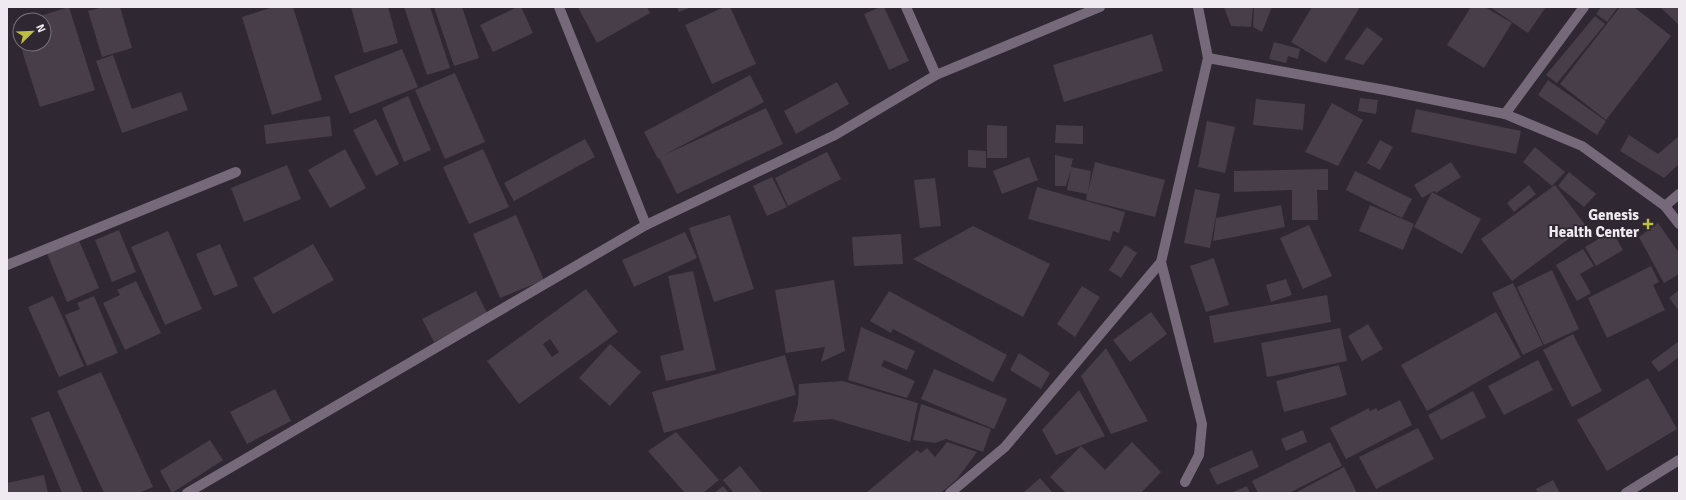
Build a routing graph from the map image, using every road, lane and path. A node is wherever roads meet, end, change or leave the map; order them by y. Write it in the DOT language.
graph roads {
  1 [pos="559,7"];
  2 [pos="906,7"];
  3 [pos="1100,7"];
  4 [pos="1198,7"];
  5 [pos="1584,7"];
  6 [pos="1208,58"];
  7 [pos="936,75"];
  8 [pos="1505,114"];
  9 [pos="236,172"];
  10 [pos="1679,194"];
  11 [pos="1665,206"];
  12 [pos="1679,224"];
  13 [pos="646,225"];
  14 [pos="1161,262"];
  15 [pos="7,264"];
  16 [pos="1679,460"];
  17 [pos="1185,482"];
  18 [pos="187,493"];
  19 [pos="950,493"];
  20 [pos="1626,493"];
  1 -- 13 [label="street"];
  2 -- 7 [label="street"];
  3 -- 7 [label="street"];
  4 -- 6 [label="street"];
  5 -- 8 [label="street"];
  6 -- 8 [label="street"];
  6 -- 14 [label="street"];
  7 -- 13 [label="street"];
  8 -- 11 [label="street"];
  9 -- 15 [label="street"];
  10 -- 11 [label="street"];
  11 -- 12 [label="street"];
  13 -- 18 [label="street"];
  14 -- 17 [label="street"];
  14 -- 19 [label="street"];
  16 -- 20 [label="street"];
}
